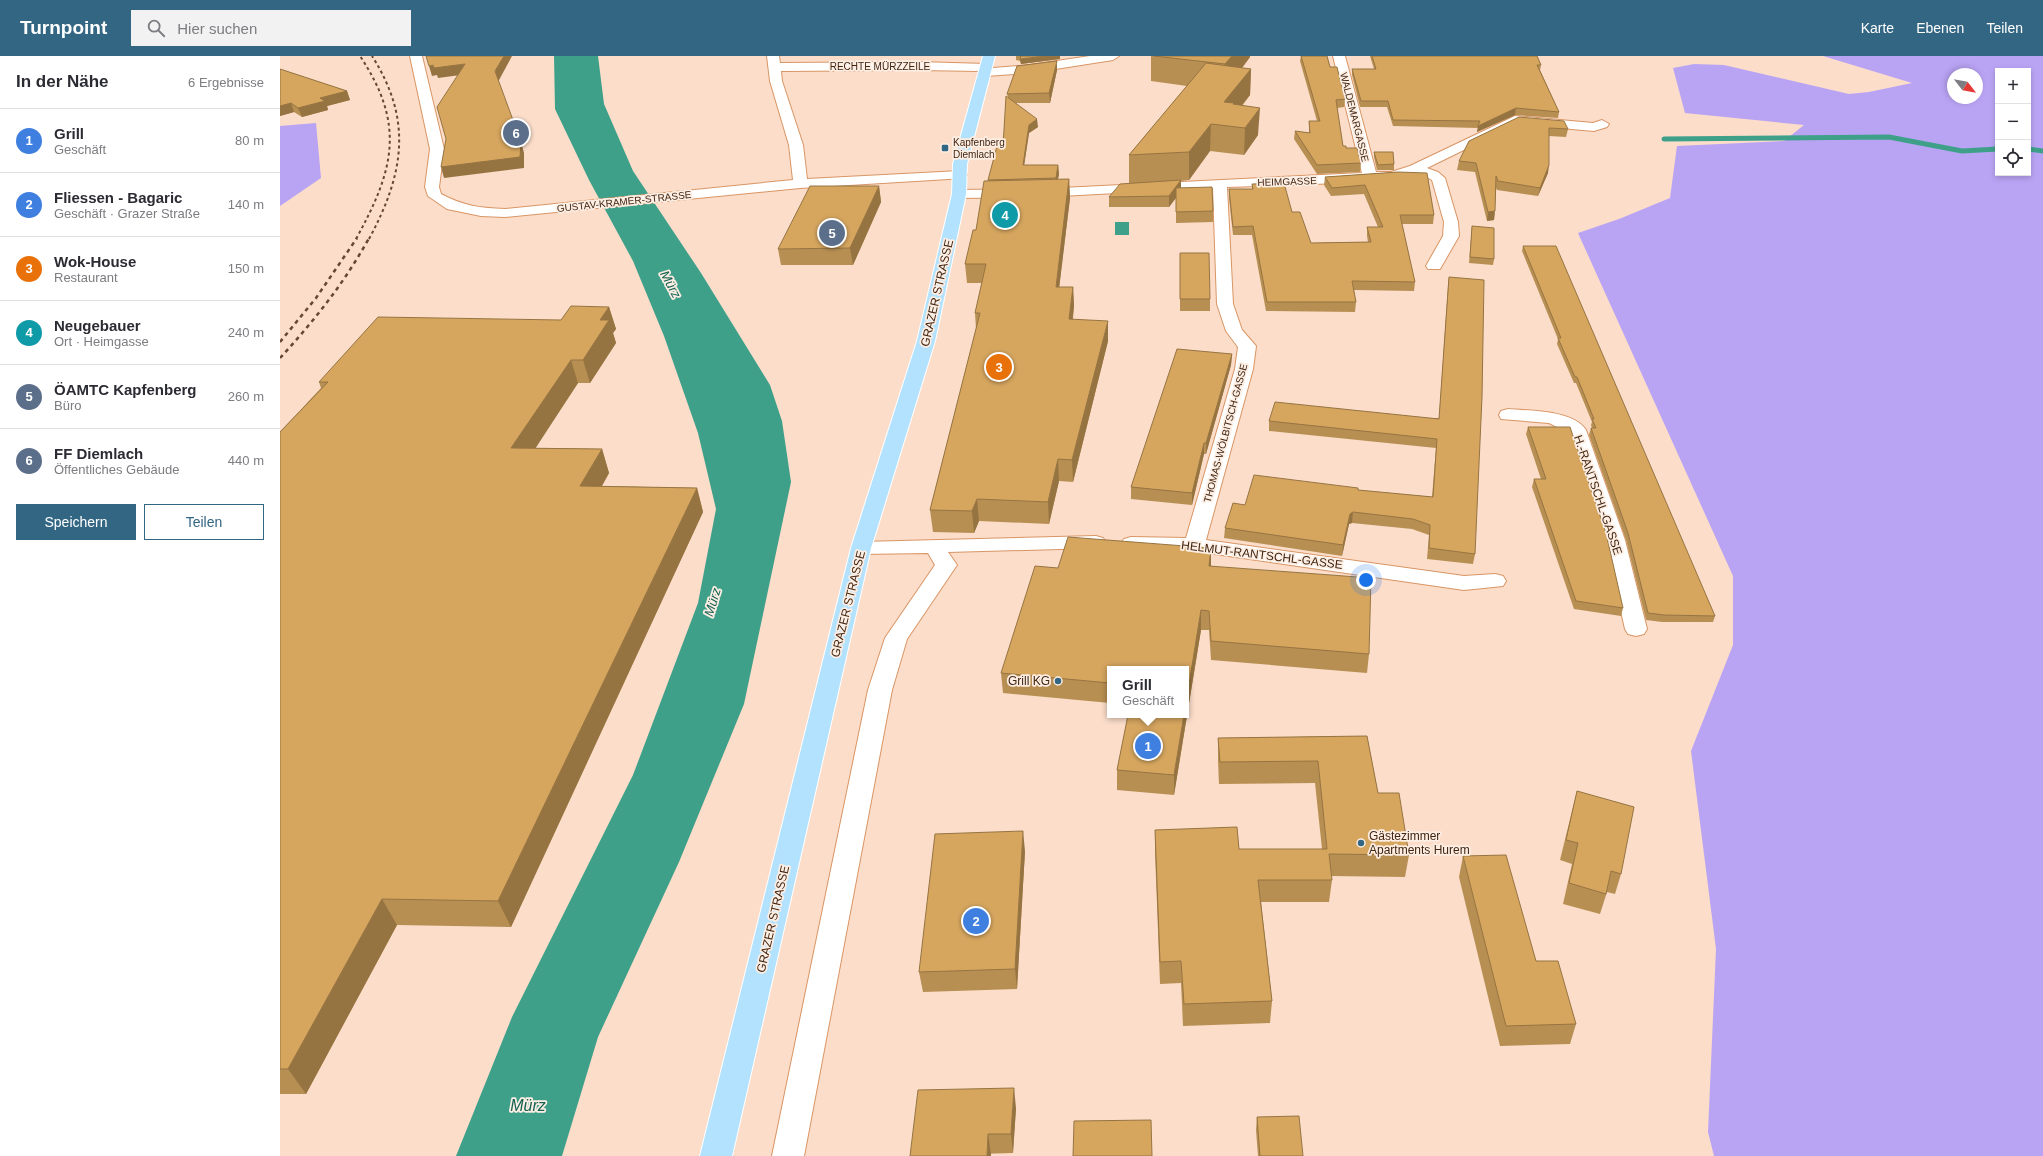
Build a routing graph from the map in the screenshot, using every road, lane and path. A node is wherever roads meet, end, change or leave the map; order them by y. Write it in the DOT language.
graph roads {
  1 [pos="416,56"];
  2 [pos="1113,56"];
  3 [pos="1339,56"];
  4 [pos="774,62"];
  5 [pos="987,65"];
  6 [pos="1602,124"];
  7 [pos="1415,170"];
  8 [pos="960,175"];
  9 [pos="1370,178"];
  10 [pos="1220,183"];
  11 [pos="800,184"];
  12 [pos="959,194"];
  13 [pos="1434,266"];
  14 [pos="1508,415"];
  15 [pos="1194,545"];
  16 [pos="861,548"];
  17 [pos="935,548"];
  18 [pos="1495,581"];
  19 [pos="1636,629"];
  20 [pos="716,1156"];
  21 [pos="788,1156"];
  1 -- 11 [label="street, GUSTAV-KRAMER-STRASSE"];
  2 -- 5 [label="street, RECHTE MÜRZZEILE"];
  3 -- 9 [label="street, WALDEMARGASSE"];
  4 -- 5 [label="street, RECHTE MÜRZZEILE"];
  4 -- 11 [label="street, RECHTE MÜRZZEILE"];
  5 -- 8 [label="main road, GRAZER STRASSE"];
  6 -- 7 [label="street, HEIMGASSE"];
  7 -- 9 [label="street, HEIMGASSE"];
  7 -- 13 [label="street"];
  8 -- 11 [label="street, GUSTAV-KRAMER-STRASSE"];
  8 -- 12 [label="main road, GRAZER STRASSE"];
  9 -- 10 [label="street, HEIMGASSE"];
  10 -- 12 [label="street, HEIMGASSE"];
  10 -- 15 [label="street, THOMAS-WÖLBITSCH-GASSE"];
  12 -- 16 [label="main road, GRAZER STRASSE"];
  14 -- 19 [label="street, H.-RANTSCHL-GASSE"];
  15 -- 17 [label="street, HELMUT-RANTSCHL-GASSE"];
  15 -- 18 [label="street, HELMUT-RANTSCHL-GASSE"];
  16 -- 17 [label="street, HELMUT-RANTSCHL-GASSE"];
  16 -- 20 [label="main road, GRAZER STRASSE"];
  17 -- 21 [label="street"];
}
